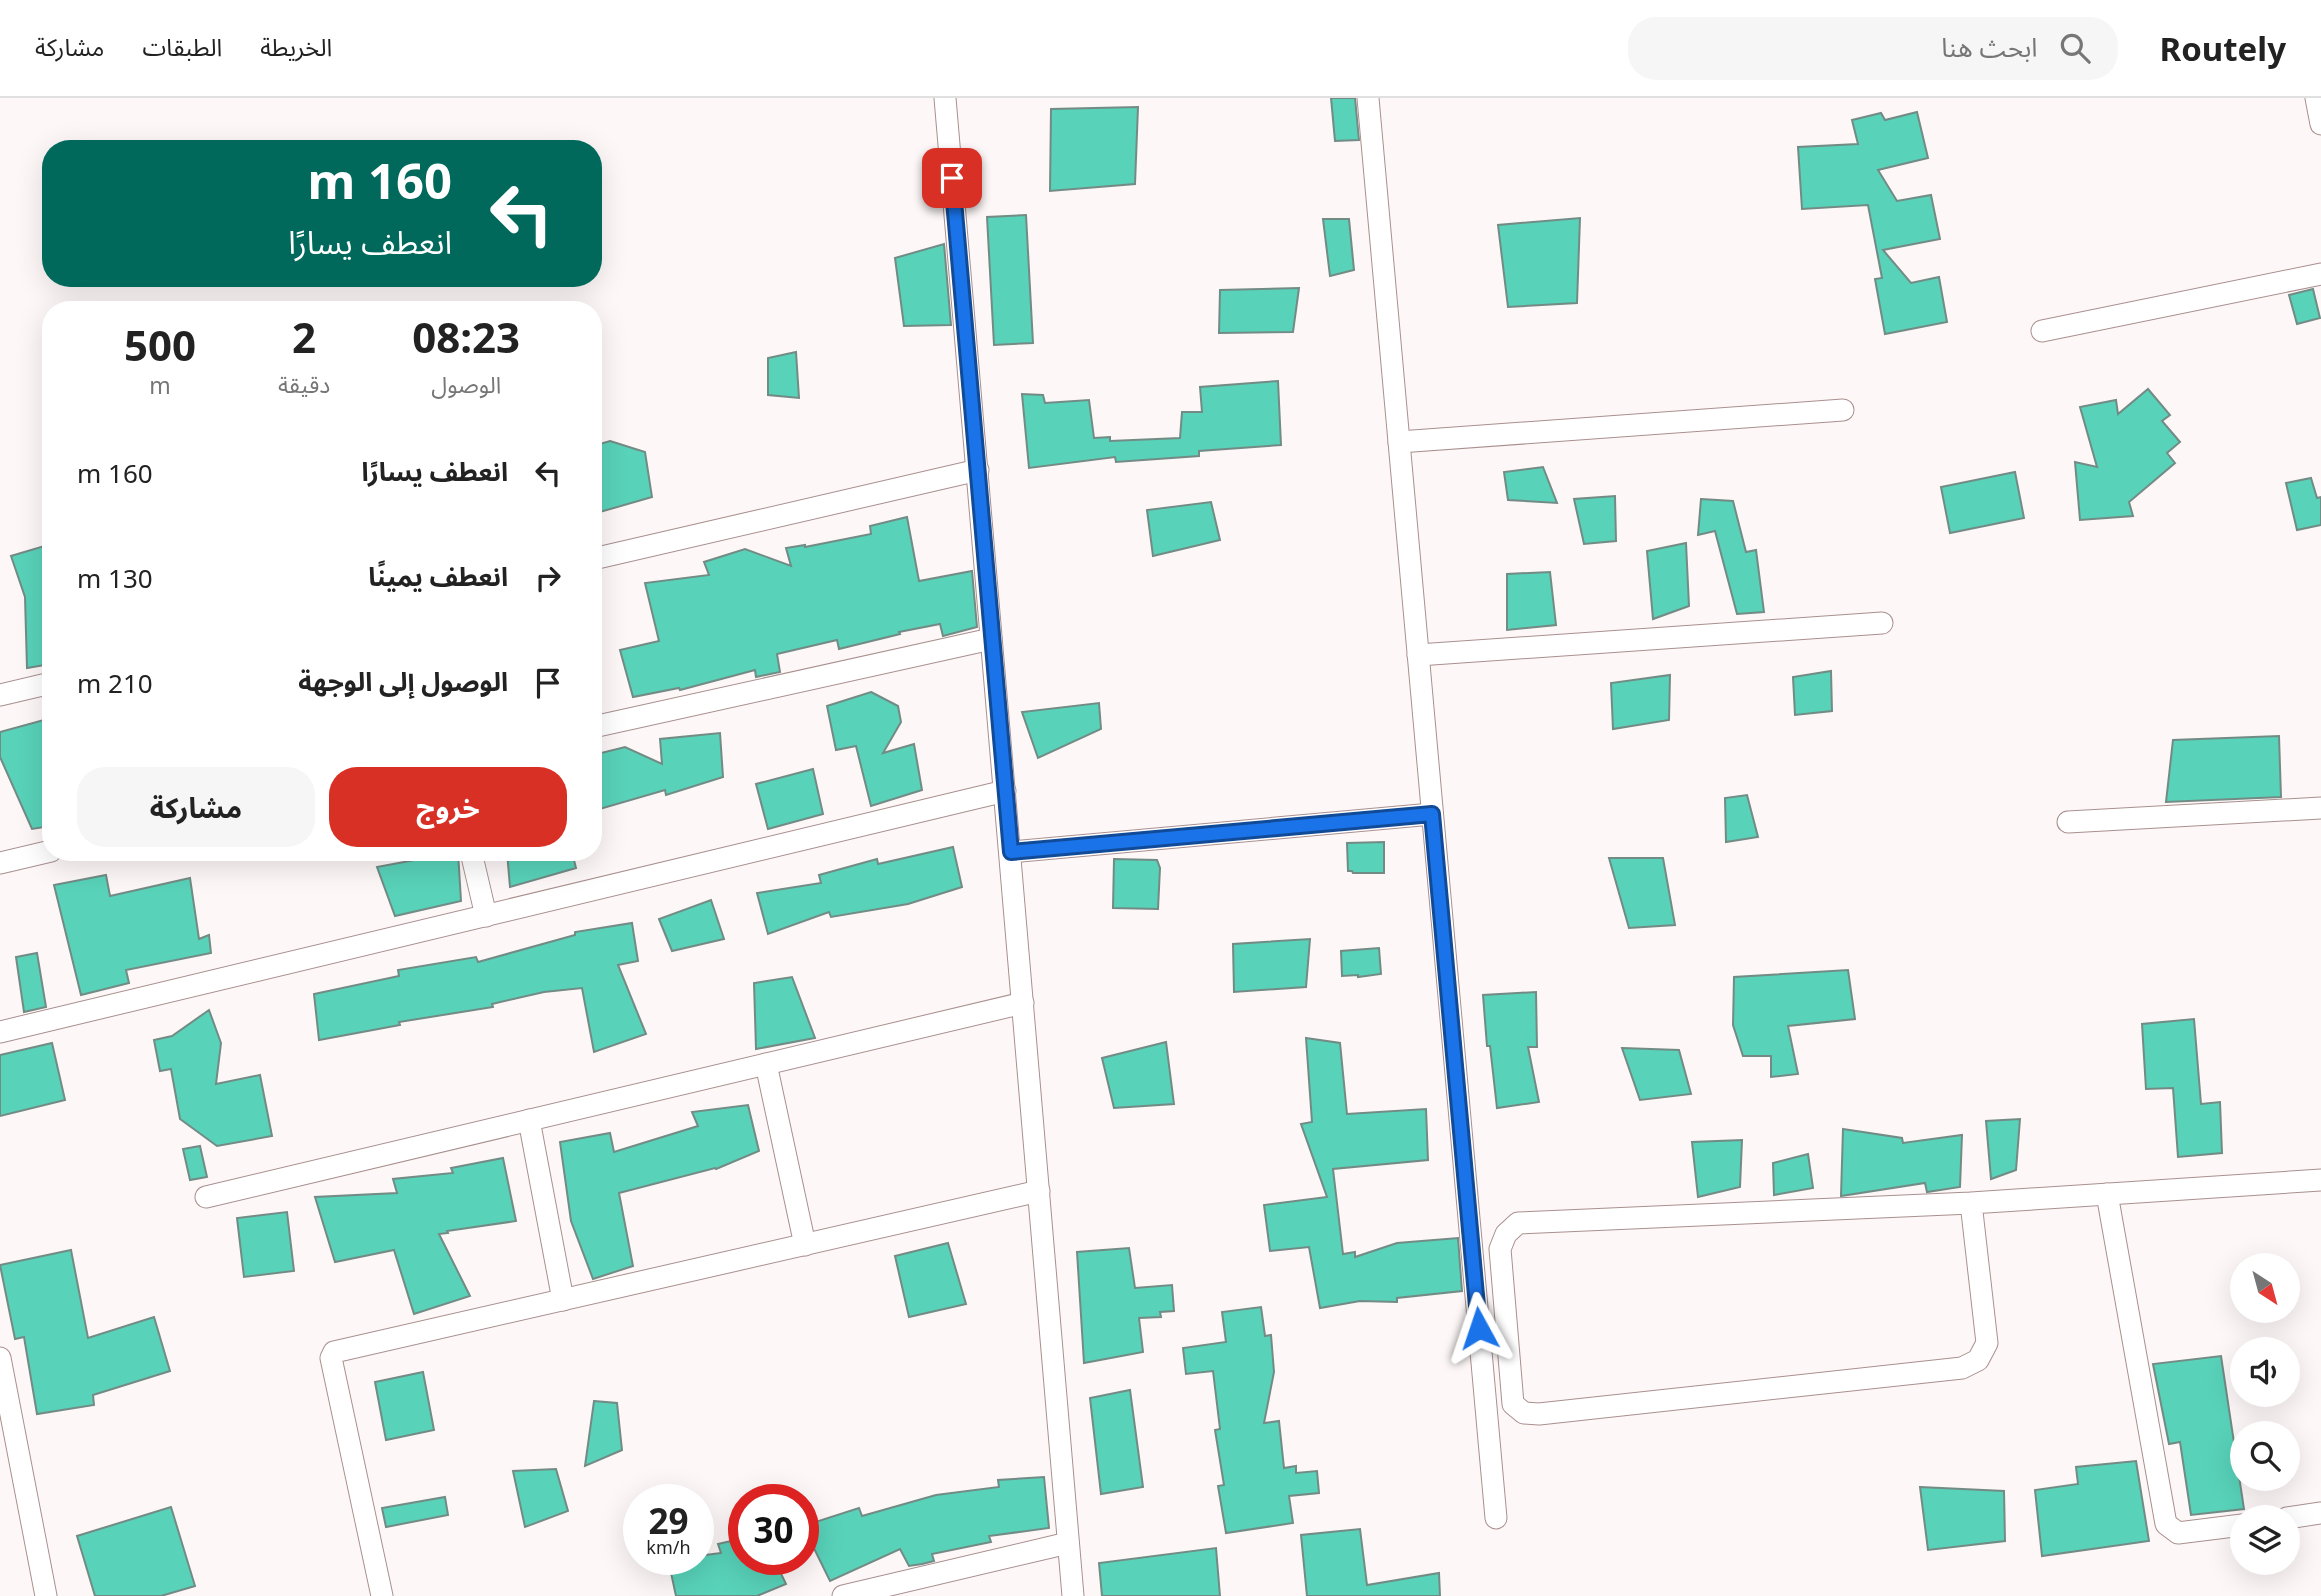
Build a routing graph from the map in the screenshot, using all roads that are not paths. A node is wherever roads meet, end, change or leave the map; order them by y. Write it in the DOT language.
graph roads {
  1 [pos="945,98"];
  2 [pos="1368,98"];
  3 [pos="2316,98"];
  4 [pos="2321,124"];
  5 [pos="2321,274"];
  6 [pos="2042,331"];
  7 [pos="1843,410"];
  8 [pos="1399,442"];
  9 [pos="978,470"];
  10 [pos="602,557"];
  11 [pos="1882,623"];
  12 [pos="990,639"];
  13 [pos="1418,655"];
  14 [pos="42,685"];
  15 [pos="0,695"];
  16 [pos="602,725"];
  17 [pos="1005,792"];
  18 [pos="2321,808"];
  19 [pos="1432,814"];
  20 [pos="2068,822"];
  21 [pos="1011,852"];
  22 [pos="42,853"];
  23 [pos="473,861"];
  24 [pos="0,863"];
  25 [pos="486,916"];
  26 [pos="1023,1003"];
  27 [pos="0,1032"];
  28 [pos="766,1064"];
  29 [pos="529,1120"];
  30 [pos="2321,1180"];
  31 [pos="1039,1191"];
  32 [pos="2107,1194"];
  33 [pos="206,1197"];
  34 [pos="1972,1203"];
  35 [pos="805,1245"];
  36 [pos="564,1300"];
  37 [pos="0,1359"];
  38 [pos="2321,1513"];
  39 [pos="2300,1516"];
  40 [pos="1496,1518"];
  41 [pos="2230,1526"];
  42 [pos="1068,1543"];
  43 [pos="46,1596"];
  44 [pos="383,1596"];
  45 [pos="843,1596"];
  46 [pos="1073,1596"];
  1 -- 9 [label="street"];
  2 -- 8 [label="street"];
  3 -- 4 [label="street"];
  5 -- 6 [label="street"];
  7 -- 8 [label="street"];
  8 -- 13 [label="street"];
  9 -- 10 [label="street"];
  9 -- 12 [label="street"];
  11 -- 13 [label="street"];
  12 -- 16 [label="street"];
  12 -- 17 [label="street"];
  13 -- 19 [label="street"];
  14 -- 15 [label="street"];
  17 -- 21 [label="street"];
  17 -- 25 [label="street"];
  18 -- 20 [label="street"];
  19 -- 21 [label="street"];
  19 -- 40 [label="street"];
  21 -- 26 [label="street"];
  22 -- 24 [label="street"];
  23 -- 25 [label="street"];
  25 -- 27 [label="street"];
  26 -- 28 [label="street"];
  26 -- 31 [label="street"];
  28 -- 29 [label="street"];
  28 -- 35 [label="street"];
  29 -- 33 [label="street"];
  29 -- 36 [label="street"];
  30 -- 32 [label="street"];
  31 -- 35 [label="street"];
  31 -- 42 [label="street"];
  32 -- 34 [label="street"];
  32 -- 41 [label="street"];
  34 -- 34 [label="street"];
  35 -- 36 [label="street"];
  36 -- 44 [label="street"];
  37 -- 43 [label="street"];
  38 -- 39 [label="street"];
  42 -- 45 [label="street"];
  42 -- 46 [label="street"];
}
